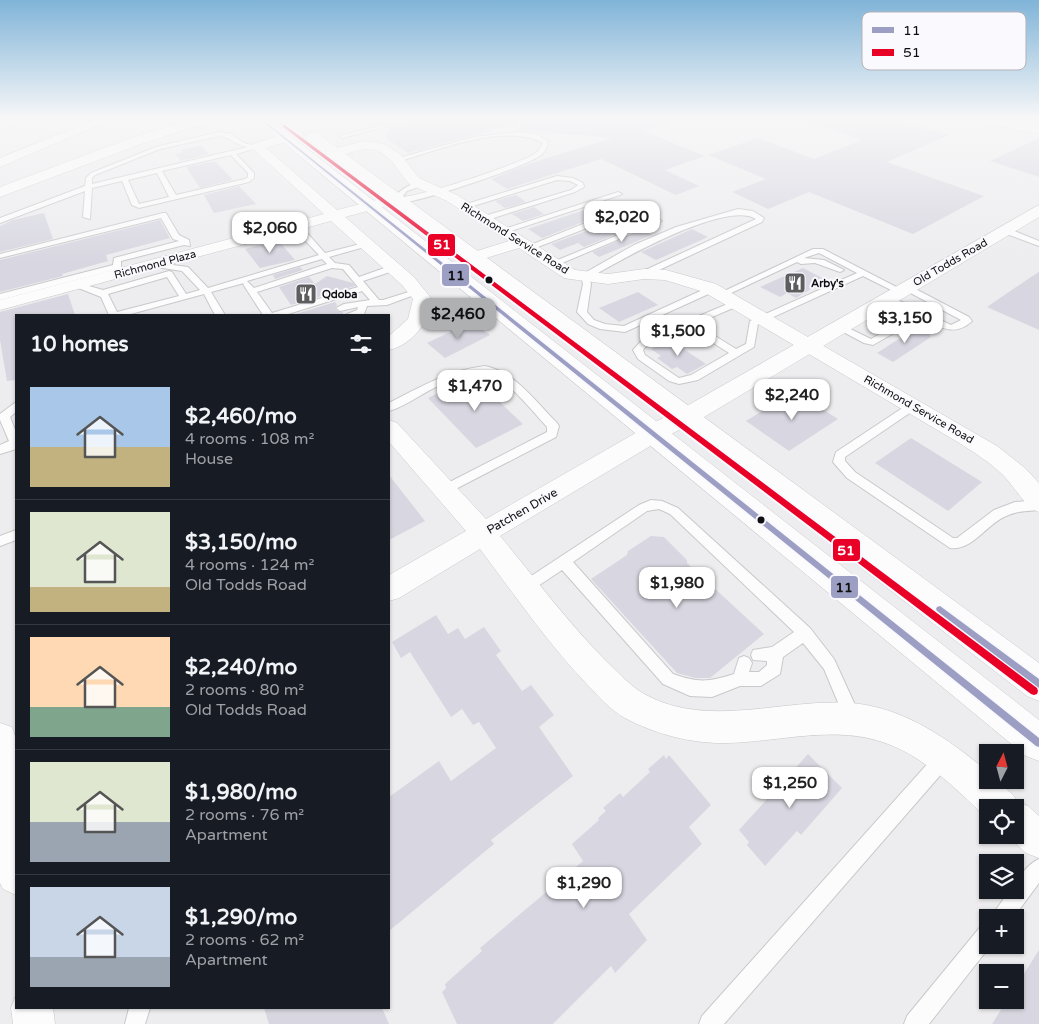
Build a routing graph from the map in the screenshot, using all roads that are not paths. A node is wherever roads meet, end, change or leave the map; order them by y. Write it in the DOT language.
graph roads {
  1 [pos="68,167"];
  2 [pos="111,167"];
  3 [pos="176,167"];
  4 [pos="245,167"];
  5 [pos="274,167"];
  6 [pos="327,167"];
  7 [pos="362,167"];
  8 [pos="402,167"];
  9 [pos="507,167"];
  10 [pos="159,171"];
  11 [pos="124,179"];
  12 [pos="88,187"];
  13 [pos="430,188"];
  14 [pos="0,192"];
  15 [pos="618,194"];
  16 [pos="174,199"];
  17 [pos="396,199"];
  18 [pos="516,202"];
  19 [pos="370,206"];
  20 [pos="502,206"];
  21 [pos="529,206"];
  22 [pos="1039,210"];
  23 [pos="475,214"];
  24 [pos="334,216"];
  25 [pos="87,217"];
  26 [pos="0,221"];
  27 [pos="296,226"];
  28 [pos="1004,230"];
  29 [pos="502,231"];
  30 [pos="366,244"];
  31 [pos="1039,244"];
  32 [pos="524,245"];
  33 [pos="191,249"];
  34 [pos="0,256"];
  35 [pos="325,256"];
  36 [pos="473,257"];
  37 [pos="152,264"];
  38 [pos="552,264"];
  39 [pos="332,265"];
  40 [pos="185,268"];
  41 [pos="393,268"];
  42 [pos="118,270"];
  43 [pos="863,273"];
  44 [pos="644,274"];
  45 [pos="584,277"];
  46 [pos="244,280"];
  47 [pos="357,280"];
  48 [pos="752,280"];
  49 [pos="75,285"];
  50 [pos="364,288"];
  51 [pos="206,291"];
  52 [pos="252,291"];
  53 [pos="418,292"];
  54 [pos="898,292"];
  55 [pos="104,293"];
  56 [pos="724,295"];
  57 [pos="0,297"];
  58 [pos="184,297"];
  59 [pos="802,301"];
  60 [pos="376,302"];
  61 [pos="0,305"];
  62 [pos="344,312"];
  63 [pos="864,312"];
  64 [pos="113,314"];
  65 [pos="120,314"];
  66 [pos="219,314"];
  67 [pos="267,314"];
  68 [pos="278,314"];
  69 [pos="920,314"];
  70 [pos="764,319"];
  71 [pos="688,323"];
  72 [pos="839,327"];
  73 [pos="896,328"];
  74 [pos="390,343"];
  75 [pos="808,345"];
  76 [pos="737,354"];
  77 [pos="913,405"];
  78 [pos="15,407"];
  79 [pos="390,407"];
  80 [pos="686,417"];
  81 [pos="390,429"];
  82 [pos="654,434"];
  83 [pos="15,442"];
  84 [pos="15,444"];
  85 [pos="0,450"];
  86 [pos="444,490"];
  87 [pos="1039,503"];
  88 [pos="483,534"];
  89 [pos="15,536"];
  90 [pos="0,541"];
  91 [pos="563,561"];
  92 [pos="390,587"];
  93 [pos="524,588"];
  94 [pos="805,633"];
  95 [pos="774,654"];
  96 [pos="758,655"];
  97 [pos="744,663"];
  98 [pos="740,679"];
  99 [pos="1039,684"];
  100 [pos="854,720"];
  101 [pos="0,739"];
  102 [pos="1039,743"];
  103 [pos="944,758"];
  104 [pos="992,799"];
  105 [pos="8,808"];
  106 [pos="1024,827"];
  107 [pos="1039,840"];
  108 [pos="15,868"];
  109 [pos="1039,868"];
  110 [pos="1007,909"];
  111 [pos="979,944"];
  112 [pos="32,1009"];
  113 [pos="34,1024"];
  114 [pos="710,1024"];
  115 [pos="915,1024"];
  1 -- 14 [label="main road"];
  2 -- 12 [label="lane"];
  3 -- 10 [label="lane"];
  4 -- 16 [label="lane"];
  5 -- 24 [label="street"];
  6 -- 19 [label="main road"];
  7 -- 17 [label="main road"];
  8 -- 13 [label="street, Richmond Service Road"];
  9 -- 13 [label="lane"];
  10 -- 11 [label="lane"];
  10 -- 16 [label="lane"];
  11 -- 12 [label="lane"];
  11 -- 16 [label="lane"];
  12 -- 25 [label="lane"];
  12 -- 26 [label="lane"];
  13 -- 17 [label="lane"];
  13 -- 17 [label="lane"];
  13 -- 23 [label="street, Richmond Service Road"];
  15 -- 29 [label="lane"];
  17 -- 19 [label="street, Richmond Plaza"];
  17 -- 36 [label="main road"];
  18 -- 21 [label="lane"];
  19 -- 24 [label="street, Richmond Plaza"];
  19 -- 82 [label="main road"];
  20 -- 23 [label="lane"];
  21 -- 23 [label="lane"];
  21 -- 23 [label="lane"];
  22 -- 28 [label="main road, Old Todds Road"];
  23 -- 29 [label="street, Richmond Service Road"];
  24 -- 27 [label="street, Richmond Plaza"];
  24 -- 30 [label="street"];
  27 -- 33 [label="street, Richmond Plaza"];
  27 -- 35 [label="lane"];
  28 -- 31 [label="lane"];
  28 -- 54 [label="main road, Old Todds Road"];
  29 -- 32 [label="street, Richmond Service Road"];
  30 -- 35 [label="lane"];
  30 -- 41 [label="street"];
  32 -- 36 [label="street"];
  32 -- 38 [label="street, Richmond Service Road"];
  32 -- 38 [label="lane"];
  33 -- 34 [label="lane"];
  33 -- 37 [label="street, Richmond Plaza"];
  33 -- 40 [label="lane"];
  33 -- 42 [label="lane"];
  35 -- 39 [label="lane"];
  35 -- 46 [label="lane"];
  36 -- 80 [label="main road"];
  37 -- 40 [label="lane"];
  37 -- 42 [label="street, Richmond Plaza"];
  38 -- 45 [label="street, Richmond Service Road"];
  39 -- 47 [label="lane"];
  39 -- 52 [label="lane"];
  40 -- 51 [label="lane"];
  41 -- 47 [label="lane"];
  41 -- 53 [label="street"];
  42 -- 49 [label="street, Richmond Plaza"];
  42 -- 57 [label="lane"];
  43 -- 48 [label="lane"];
  43 -- 54 [label="lane"];
  43 -- 59 [label="lane"];
  44 -- 45 [label="street, Richmond Service Road"];
  44 -- 45 [label="lane"];
  44 -- 56 [label="street, Richmond Service Road"];
  45 -- 56 [label="lane"];
  46 -- 51 [label="lane"];
  46 -- 52 [label="lane"];
  47 -- 50 [label="lane"];
  48 -- 56 [label="lane"];
  48 -- 59 [label="lane"];
  49 -- 55 [label="lane"];
  49 -- 61 [label="street, Richmond Plaza"];
  50 -- 60 [label="lane"];
  50 -- 68 [label="lane"];
  51 -- 58 [label="lane"];
  51 -- 66 [label="lane"];
  52 -- 67 [label="lane"];
  53 -- 60 [label="lane"];
  53 -- 74 [label="street"];
  54 -- 63 [label="main road, Old Todds Road"];
  54 -- 69 [label="lane"];
  54 -- 69 [label="lane"];
  55 -- 58 [label="lane"];
  55 -- 64 [label="lane"];
  56 -- 70 [label="street, Richmond Service Road"];
  56 -- 71 [label="lane"];
  58 -- 65 [label="lane"];
  59 -- 70 [label="lane"];
  60 -- 62 [label="lane"];
  63 -- 72 [label="main road, Old Todds Road"];
  63 -- 73 [label="lane"];
  69 -- 73 [label="lane"];
  70 -- 75 [label="street, Richmond Service Road"];
  70 -- 76 [label="lane"];
  71 -- 76 [label="lane"];
  71 -- 76 [label="lane"];
  72 -- 73 [label="lane"];
  72 -- 75 [label="main road, Old Todds Road"];
  75 -- 77 [label="street, Richmond Service Road"];
  75 -- 80 [label="main road, Old Todds Road"];
  77 -- 87 [label="street, Richmond Service Road"];
  77 -- 87 [label="lane"];
  78 -- 83 [label="lane"];
  79 -- 86 [label="lane"];
  80 -- 82 [label="main road, Old Todds Road"];
  80 -- 99 [label="main road"];
  81 -- 86 [label="street"];
  82 -- 88 [label="street, Patchen Drive"];
  82 -- 102 [label="main road"];
  84 -- 85 [label="lane"];
  86 -- 88 [label="street"];
  88 -- 92 [label="street, Patchen Drive"];
  88 -- 93 [label="street"];
  89 -- 90 [label="lane"];
  91 -- 93 [label="lane"];
  91 -- 94 [label="lane"];
  91 -- 98 [label="lane"];
  93 -- 100 [label="street"];
  94 -- 95 [label="lane"];
  94 -- 100 [label="lane"];
  95 -- 96 [label="lane"];
  95 -- 98 [label="lane"];
  97 -- 98 [label="lane"];
  100 -- 103 [label="street"];
  101 -- 105 [label="street"];
  103 -- 104 [label="street"];
  103 -- 114 [label="lane"];
  105 -- 108 [label="street"];
  106 -- 107 [label="street"];
  109 -- 110 [label="lane"];
  111 -- 115 [label="lane"];
  112 -- 113 [label="street"];
}
